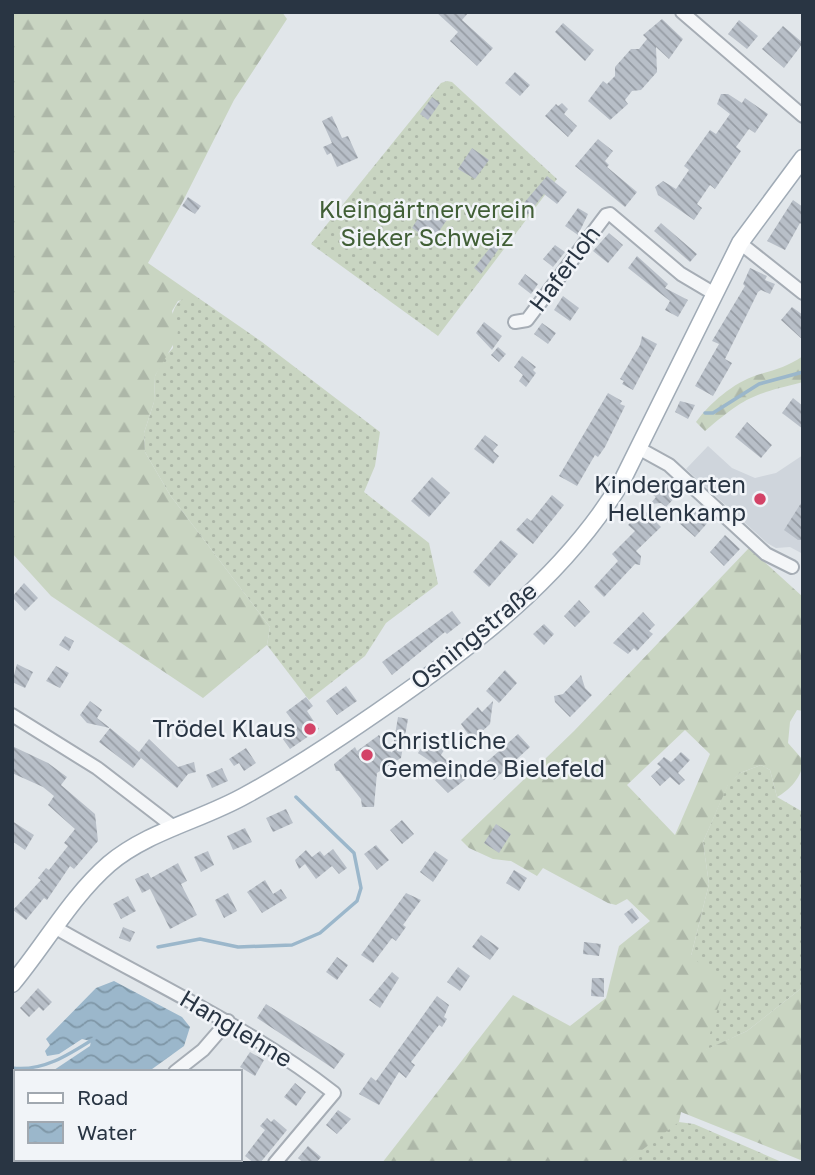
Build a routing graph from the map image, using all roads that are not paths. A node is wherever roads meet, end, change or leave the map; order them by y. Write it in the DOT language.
graph roads {
  1 [pos="682,12"];
  2 [pos="803,116"];
  3 [pos="803,158"];
  4 [pos="740,243"];
  5 [pos="713,293"];
  6 [pos="803,293"];
  7 [pos="514,322"];
  8 [pos="640,449"];
  9 [pos="792,567"];
  10 [pos="12,715"];
  11 [pos="175,828"];
  12 [pos="56,928"];
  13 [pos="12,984"];
  14 [pos="228,1021"];
  15 [pos="178,1070"];
  16 [pos="275,1163"];
  1 -- 2 [label="street"];
  3 -- 4 [label="main road, Osningstraße"];
  4 -- 5 [label="main road, Osningstraße"];
  4 -- 6 [label="street"];
  5 -- 7 [label="street, Haferloh"];
  5 -- 8 [label="main road, Osningstraße"];
  8 -- 9 [label="street"];
  8 -- 11 [label="main road, Osningstraße"];
  10 -- 11 [label="street"];
  11 -- 12 [label="main road, Osningstraße"];
  12 -- 13 [label="main road, Osningstraße"];
  12 -- 14 [label="street, Hanglehne"];
  14 -- 15 [label="street"];
  14 -- 16 [label="street, Hanglehne"];
}
